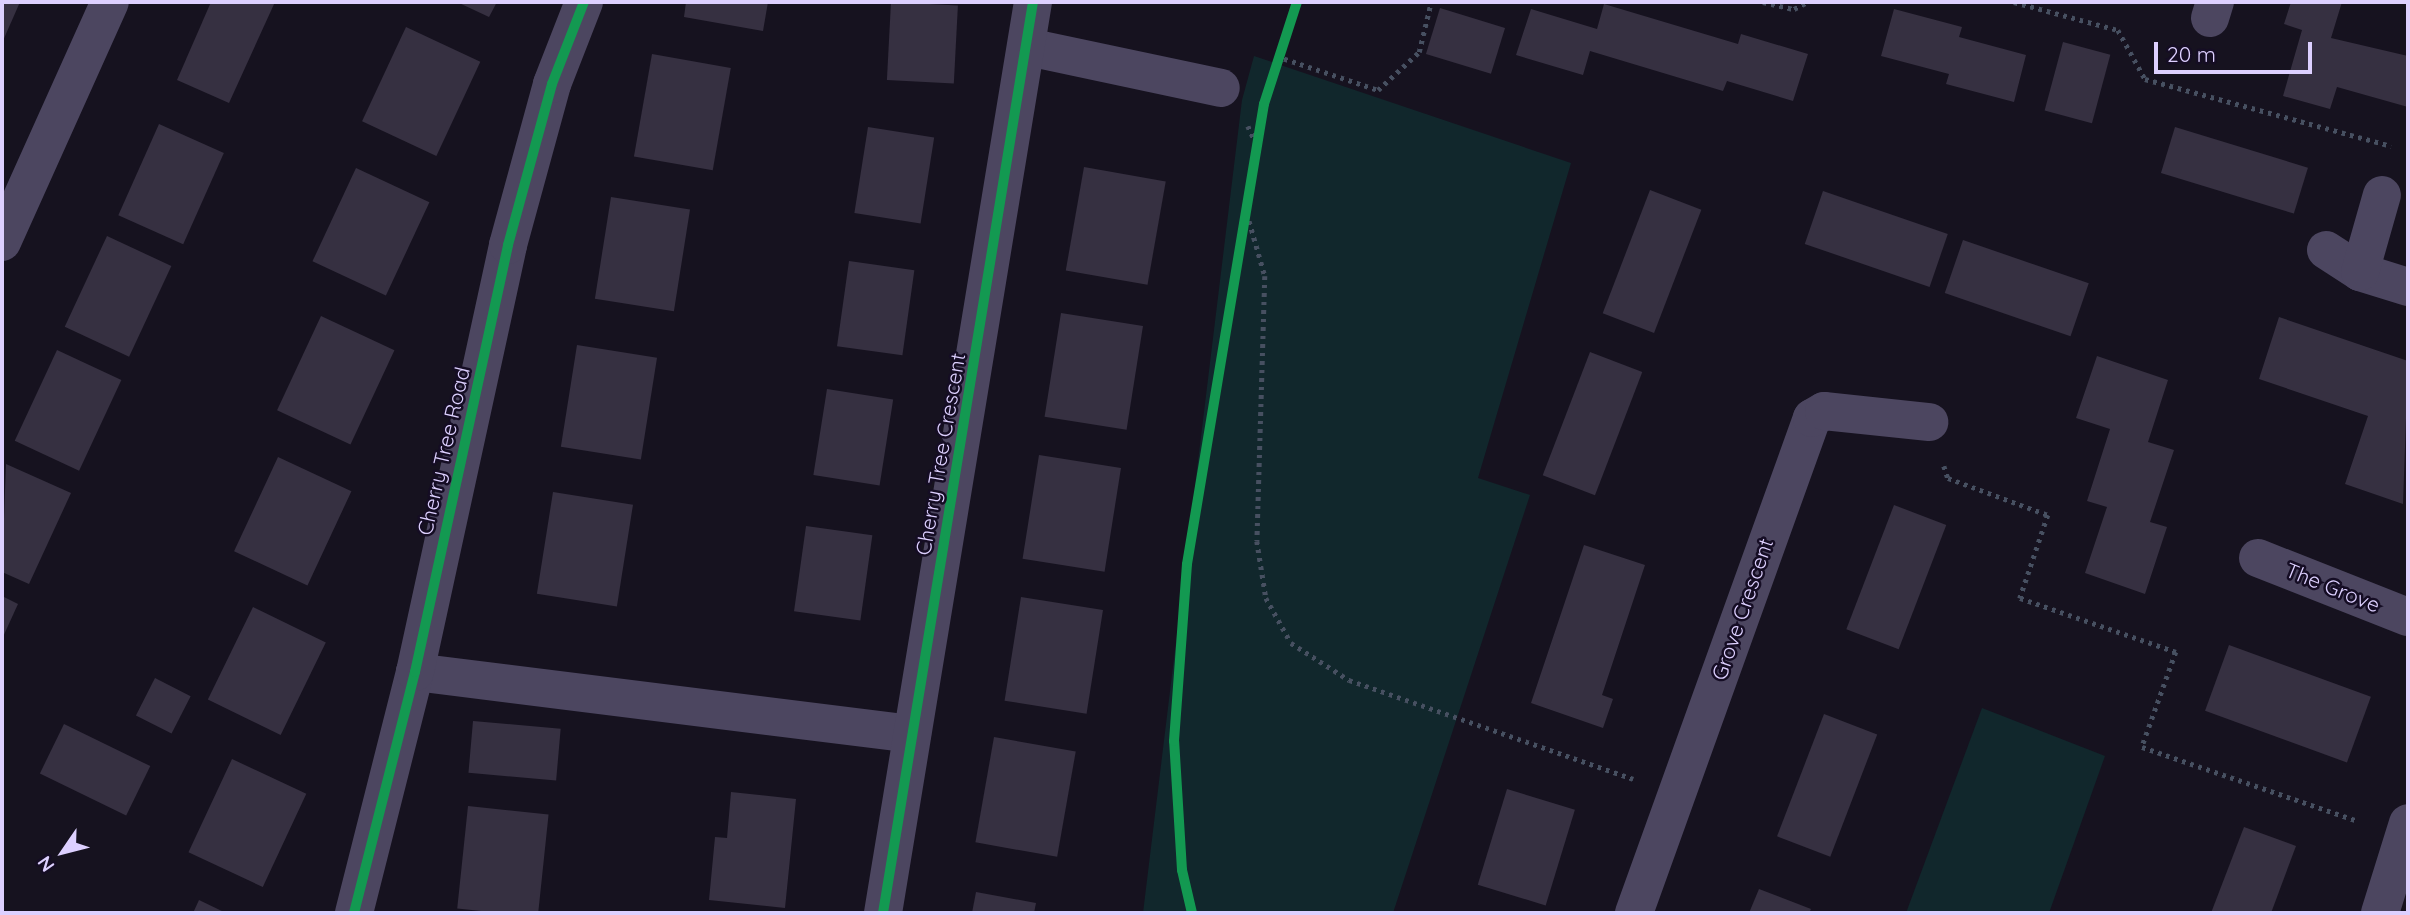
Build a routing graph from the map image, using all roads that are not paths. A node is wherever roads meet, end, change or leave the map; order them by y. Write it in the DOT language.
graph roads {
  1 [pos="110,2"];
  2 [pos="584,2"];
  3 [pos="1032,2"];
  4 [pos="1028,47"];
  5 [pos="1221,88"];
  6 [pos="2382,195"];
  7 [pos="2,242"];
  8 [pos="2326,250"];
  9 [pos="2360,272"];
  10 [pos="2408,287"];
  11 [pos="1929,422"];
  12 [pos="2258,558"];
  13 [pos="2408,617"];
  14 [pos="415,672"];
  15 [pos="912,734"];
  16 [pos="2406,833"];
  17 [pos="354,913"];
  18 [pos="883,913"];
  19 [pos="1634,913"];
  20 [pos="2380,913"];
  1 -- 7 [label="street"];
  2 -- 14 [label="street, Cherry Tree Road"];
  3 -- 4 [label="street, Cherry Tree Crescent"];
  4 -- 5 [label="street"];
  4 -- 15 [label="street, Cherry Tree Crescent"];
  6 -- 9 [label="street"];
  8 -- 9 [label="street"];
  9 -- 10 [label="street"];
  11 -- 19 [label="street, Grove Crescent"];
  12 -- 13 [label="street, The Grove"];
  14 -- 15 [label="street"];
  14 -- 17 [label="street, Cherry Tree Road"];
  15 -- 18 [label="street, Cherry Tree Crescent"];
  16 -- 20 [label="street"];
}
